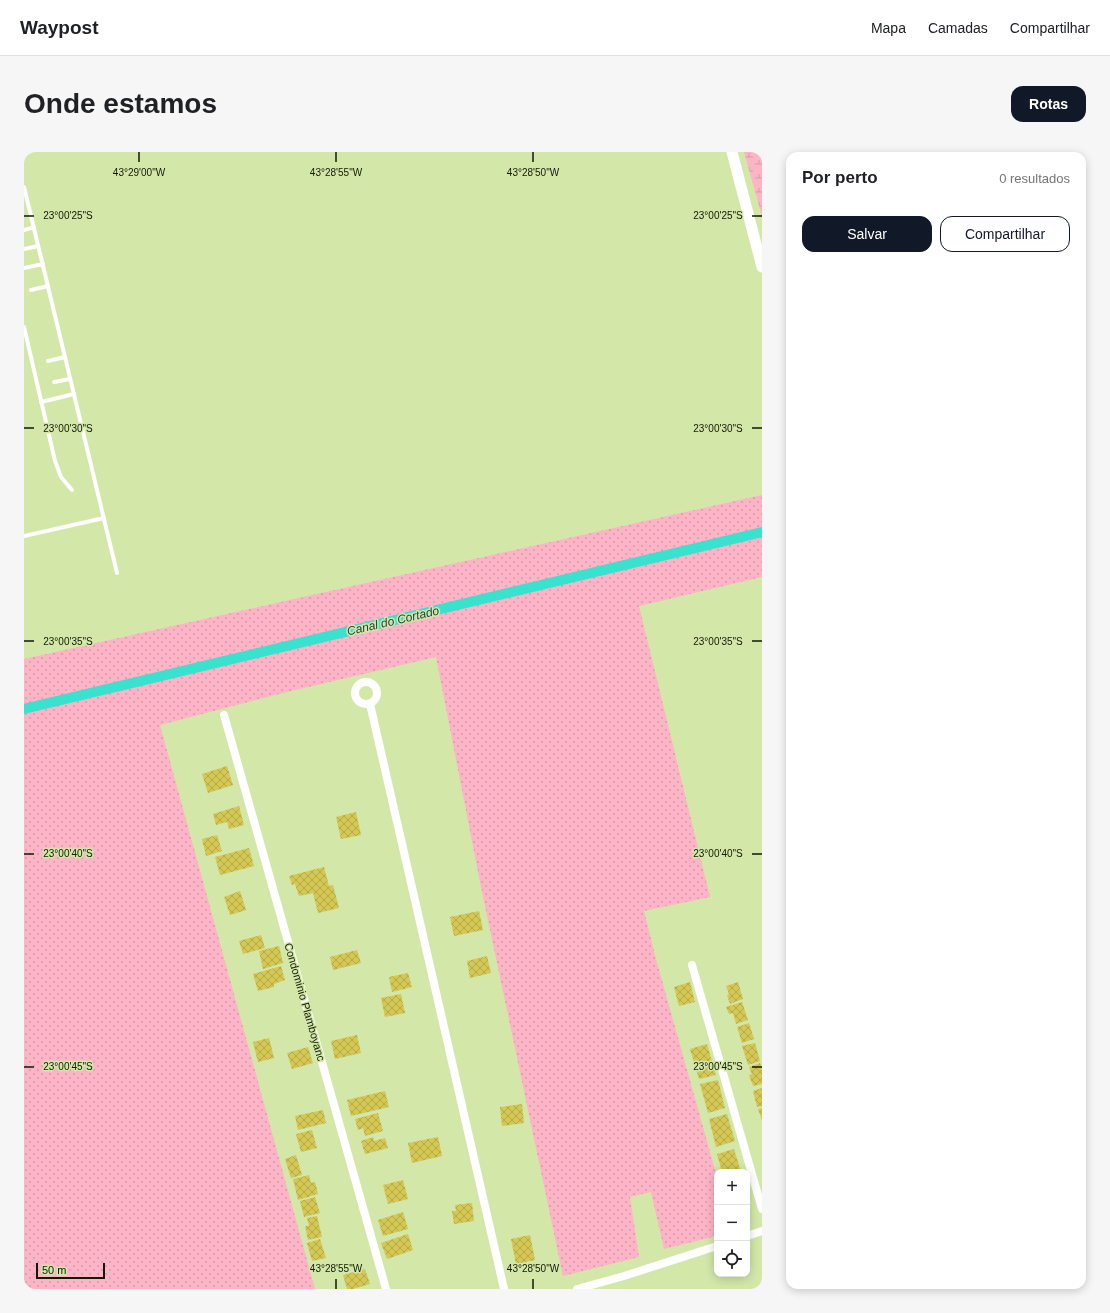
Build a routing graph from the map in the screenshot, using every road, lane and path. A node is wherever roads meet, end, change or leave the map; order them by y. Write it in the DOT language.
graph roads {
  1 [pos="732,152"];
  2 [pos="24,187"];
  3 [pos="34,228"];
  4 [pos="24,230"];
  5 [pos="38,246"];
  6 [pos="24,249"];
  7 [pos="43,264"];
  8 [pos="762,267"];
  9 [pos="24,268"];
  10 [pos="48,286"];
  11 [pos="30,290"];
  12 [pos="24,327"];
  13 [pos="65,357"];
  14 [pos="48,361"];
  15 [pos="70,379"];
  16 [pos="54,382"];
  17 [pos="74,394"];
  18 [pos="41,402"];
  19 [pos="72,490"];
  20 [pos="104,518"];
  21 [pos="24,536"];
  22 [pos="117,573"];
  23 [pos="370,704"];
  24 [pos="224,716"];
  25 [pos="692,965"];
  26 [pos="762,1209"];
  27 [pos="762,1231"];
  28 [pos="750,1235"];
  29 [pos="714,1247"];
  30 [pos="386,1289"];
  31 [pos="504,1289"];
  32 [pos="577,1289"];
  1 -- 8 [label="street"];
  2 -- 3 [label="lane"];
  3 -- 4 [label="lane"];
  3 -- 5 [label="lane"];
  5 -- 6 [label="lane"];
  5 -- 7 [label="lane"];
  7 -- 9 [label="lane"];
  7 -- 10 [label="lane"];
  10 -- 11 [label="lane"];
  10 -- 13 [label="lane"];
  12 -- 18 [label="lane"];
  13 -- 14 [label="lane"];
  13 -- 15 [label="lane"];
  15 -- 16 [label="lane"];
  15 -- 17 [label="lane"];
  17 -- 18 [label="lane"];
  17 -- 20 [label="lane"];
  18 -- 19 [label="lane"];
  20 -- 21 [label="lane"];
  20 -- 22 [label="lane"];
  23 -- 31 [label="street"];
  24 -- 30 [label="street, Condominio Plamboyanc"];
  25 -- 26 [label="street"];
  27 -- 28 [label="street"];
  29 -- 32 [label="street"];
}
